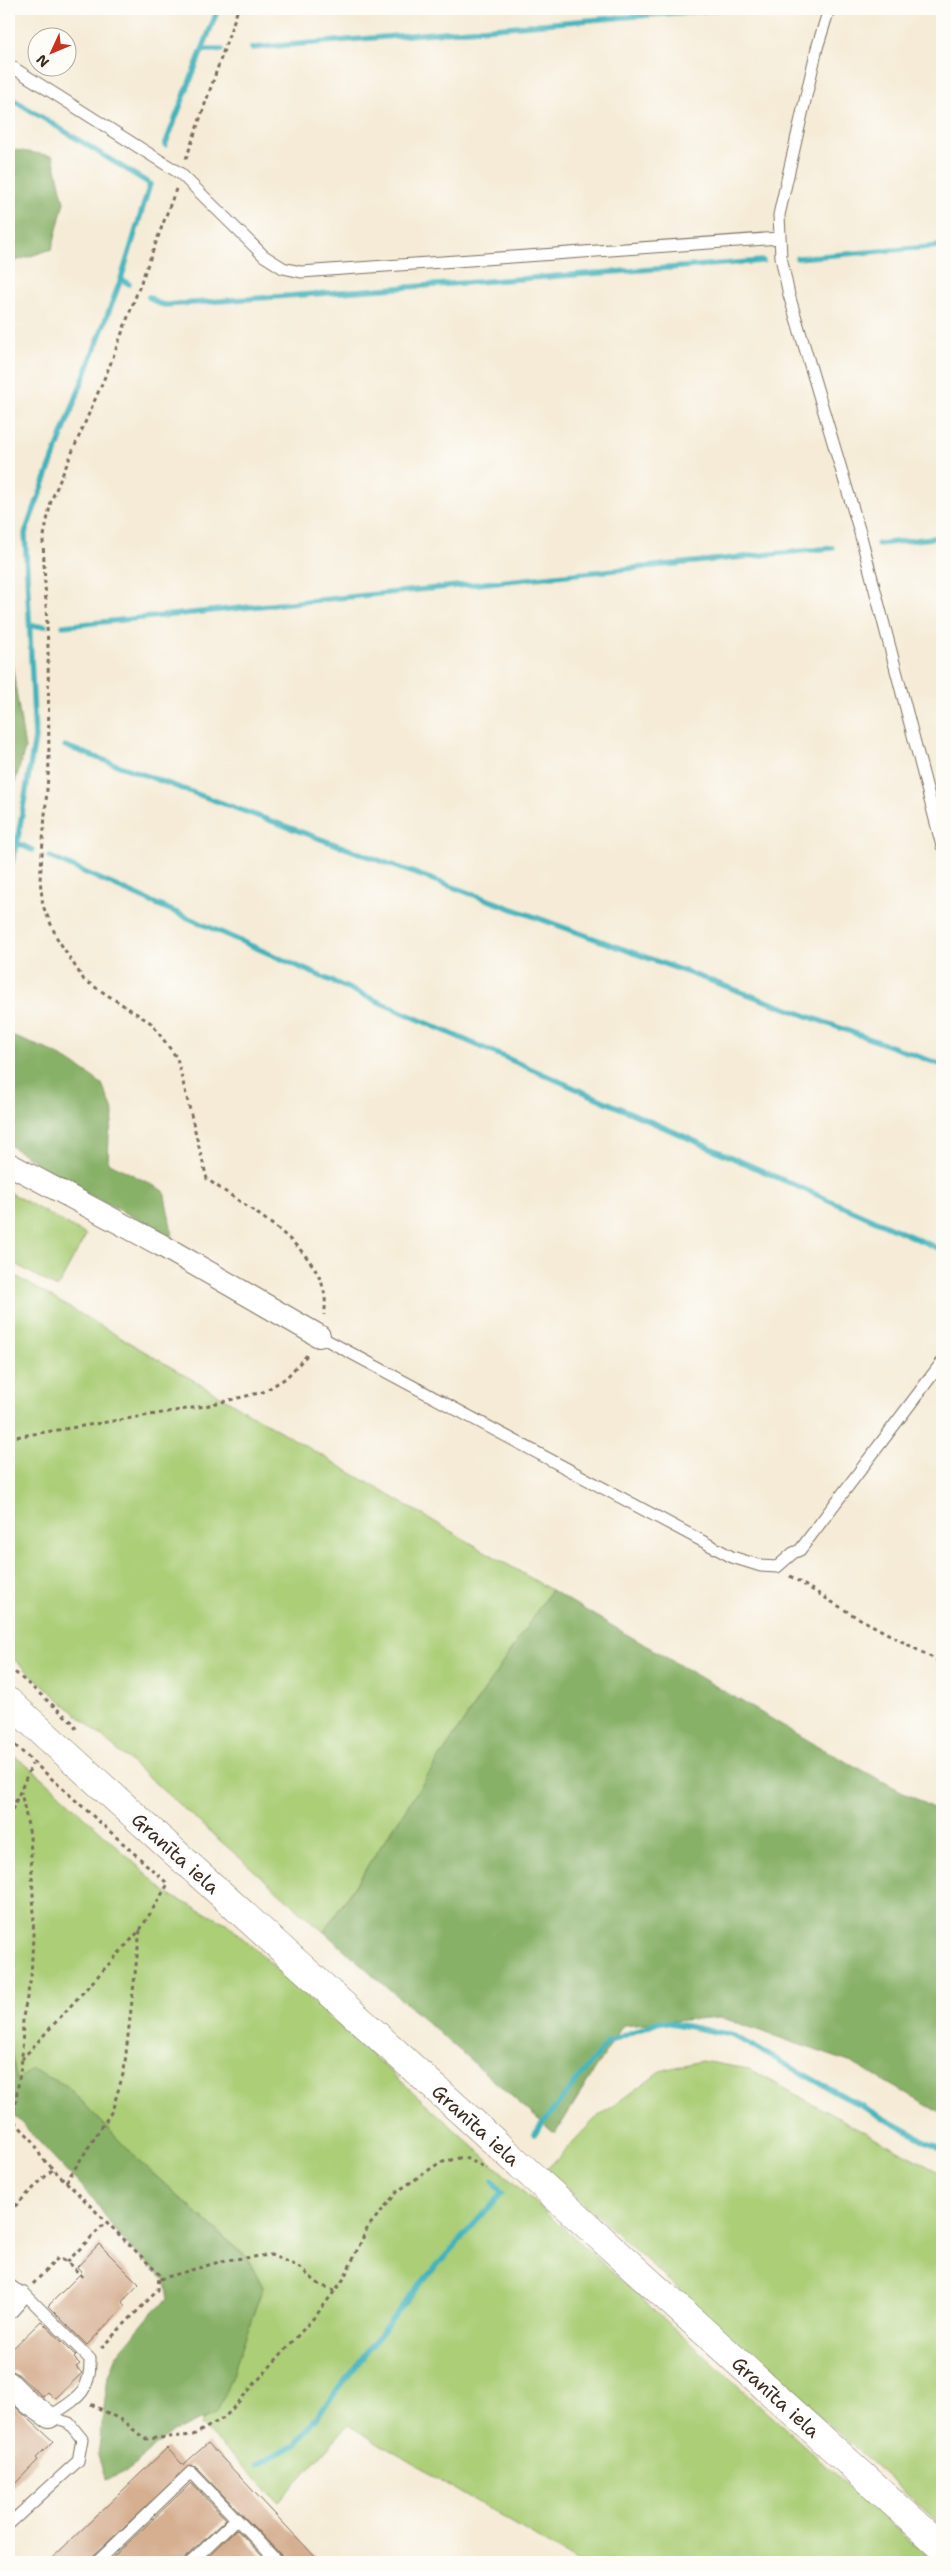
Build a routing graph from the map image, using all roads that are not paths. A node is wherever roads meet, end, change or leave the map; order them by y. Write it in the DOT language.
graph roads {
  1 [pos="829,9"];
  2 [pos="9,65"];
  3 [pos="779,238"];
  4 [pos="942,846"];
  5 [pos="9,1164"];
  6 [pos="319,1336"];
  7 [pos="942,1362"];
  8 [pos="9,1702"];
  9 [pos="15,2297"];
  10 [pos="9,2383"];
  11 [pos="49,2417"];
  12 [pos="236,2519"];
  13 [pos="9,2524"];
  14 [pos="942,2547"];
  15 [pos="97,2562"];
  16 [pos="191,2562"];
  17 [pos="278,2562"];
  1 -- 3 [label="lane"];
  2 -- 3 [label="lane"];
  3 -- 4 [label="lane"];
  5 -- 6 [label="street"];
  6 -- 7 [label="lane"];
  8 -- 14 [label="main road, Granīta iela"];
  9 -- 11 [label="lane"];
  10 -- 11 [label="street"];
  11 -- 13 [label="lane"];
  12 -- 15 [label="lane"];
  12 -- 16 [label="lane"];
  12 -- 17 [label="lane"];
}
